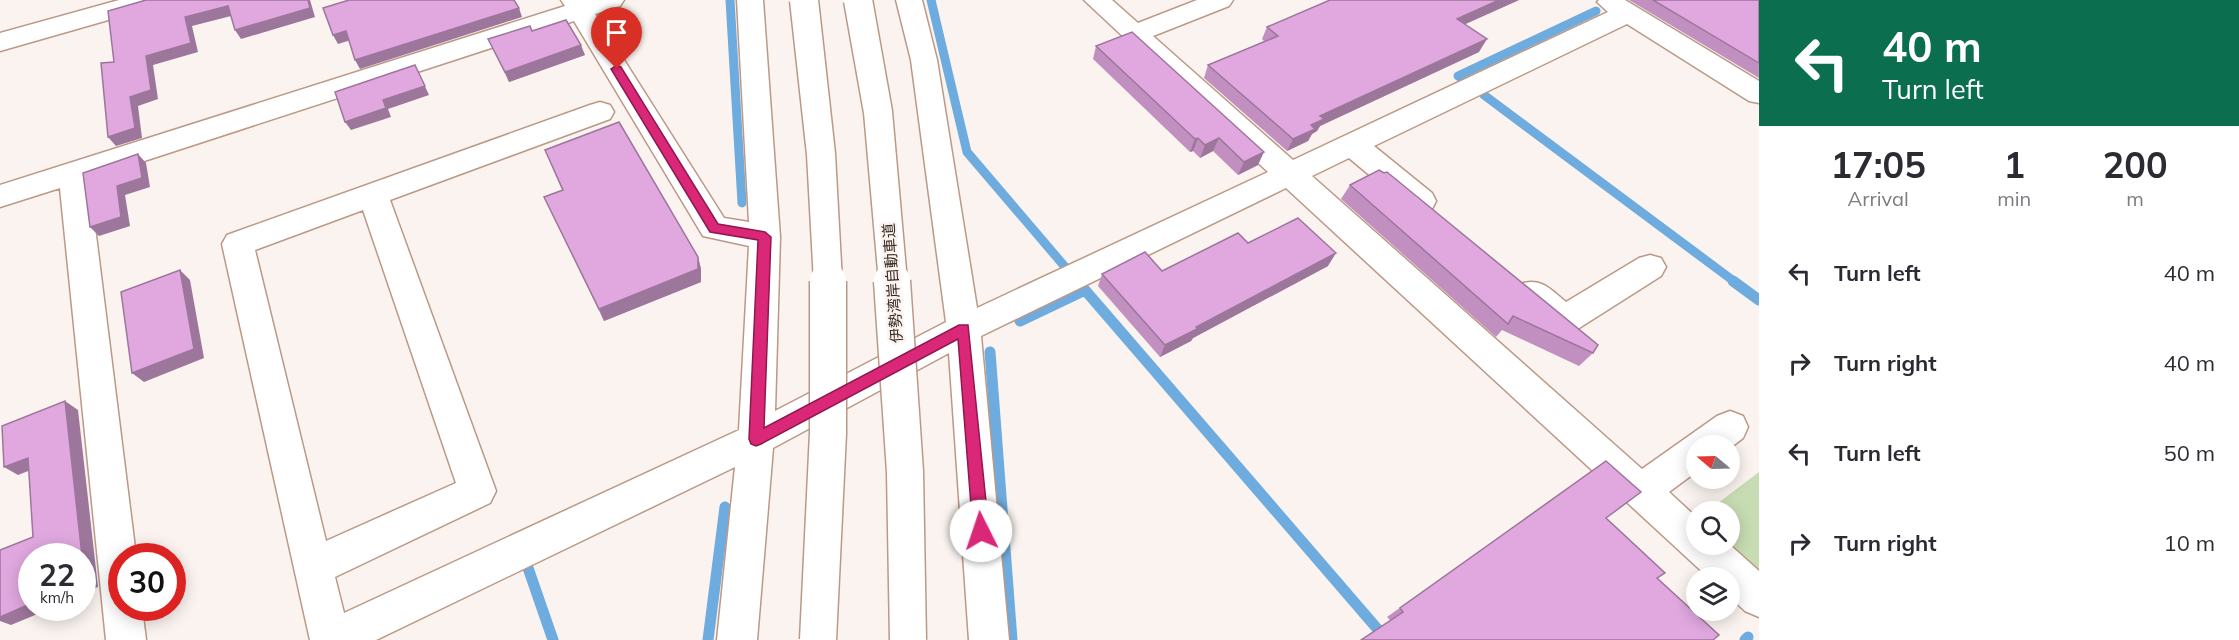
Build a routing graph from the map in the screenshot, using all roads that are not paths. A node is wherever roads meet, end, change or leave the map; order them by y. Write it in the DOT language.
graph roads {
  1 [pos="148,0"];
  2 [pos="611,0"];
  3 [pos="750,0"];
  4 [pos="804,0"];
  5 [pos="858,0"];
  6 [pos="909,0"];
  7 [pos="1097,0"];
  8 [pos="1220,0"];
  9 [pos="577,5"];
  10 [pos="1618,6"];
  11 [pos="1135,34"];
  12 [pos="0,42"];
  13 [pos="1759,94"];
  14 [pos="600,112"];
  15 [pos="1353,145"];
  16 [pos="73,172"];
  17 [pos="1289,176"];
  18 [pos="373,195"];
  19 [pos="0,196"];
  20 [pos="1445,221"];
  21 [pos="765,237"];
  22 [pos="1650,267"];
  23 [pos="1509,274"];
  24 [pos="964,329"];
  25 [pos="756,439"];
  26 [pos="1686,458"];
  27 [pos="1641,491"];
  28 [pos="1686,532"];
  29 [pos="115,543"];
  30 [pos="1712,555"];
  31 [pos="313,567"];
  32 [pos="1759,597"];
  33 [pos="124,621"];
  34 [pos="126,640"];
  35 [pos="331,640"];
  36 [pos="737,640"];
  37 [pos="818,640"];
  38 [pos="908,640"];
  39 [pos="989,640"];
  1 -- 12 [label="main road"];
  2 -- 9 [label="main road"];
  3 -- 21 [label="main road"];
  4 -- 37 [label="main road, bridge"];
  5 -- 38 [label="main road, 伊勢湾岸自動車道, bridge"];
  6 -- 24 [label="main road"];
  7 -- 11 [label="main road"];
  8 -- 11 [label="main road"];
  9 -- 16 [label="main road"];
  9 -- 21 [label="main road"];
  10 -- 13 [label="main road"];
  10 -- 15 [label="main road"];
  11 -- 17 [label="main road"];
  14 -- 18 [label="main road"];
  15 -- 17 [label="main road"];
  15 -- 20 [label="main road"];
  16 -- 19 [label="main road"];
  16 -- 29 [label="main road"];
  17 -- 24 [label="main road"];
  17 -- 27 [label="main road"];
  18 -- 31 [label="main road"];
  18 -- 31 [label="main road"];
  21 -- 25 [label="main road"];
  22 -- 23 [label="main road"];
  24 -- 25 [label="main road"];
  24 -- 39 [label="main road"];
  25 -- 35 [label="main road"];
  25 -- 36 [label="main road"];
  26 -- 27 [label="main road"];
  27 -- 28 [label="main road"];
  30 -- 32 [label="main road"];
  31 -- 35 [label="main road"];
  33 -- 34 [label="main road"];
}
